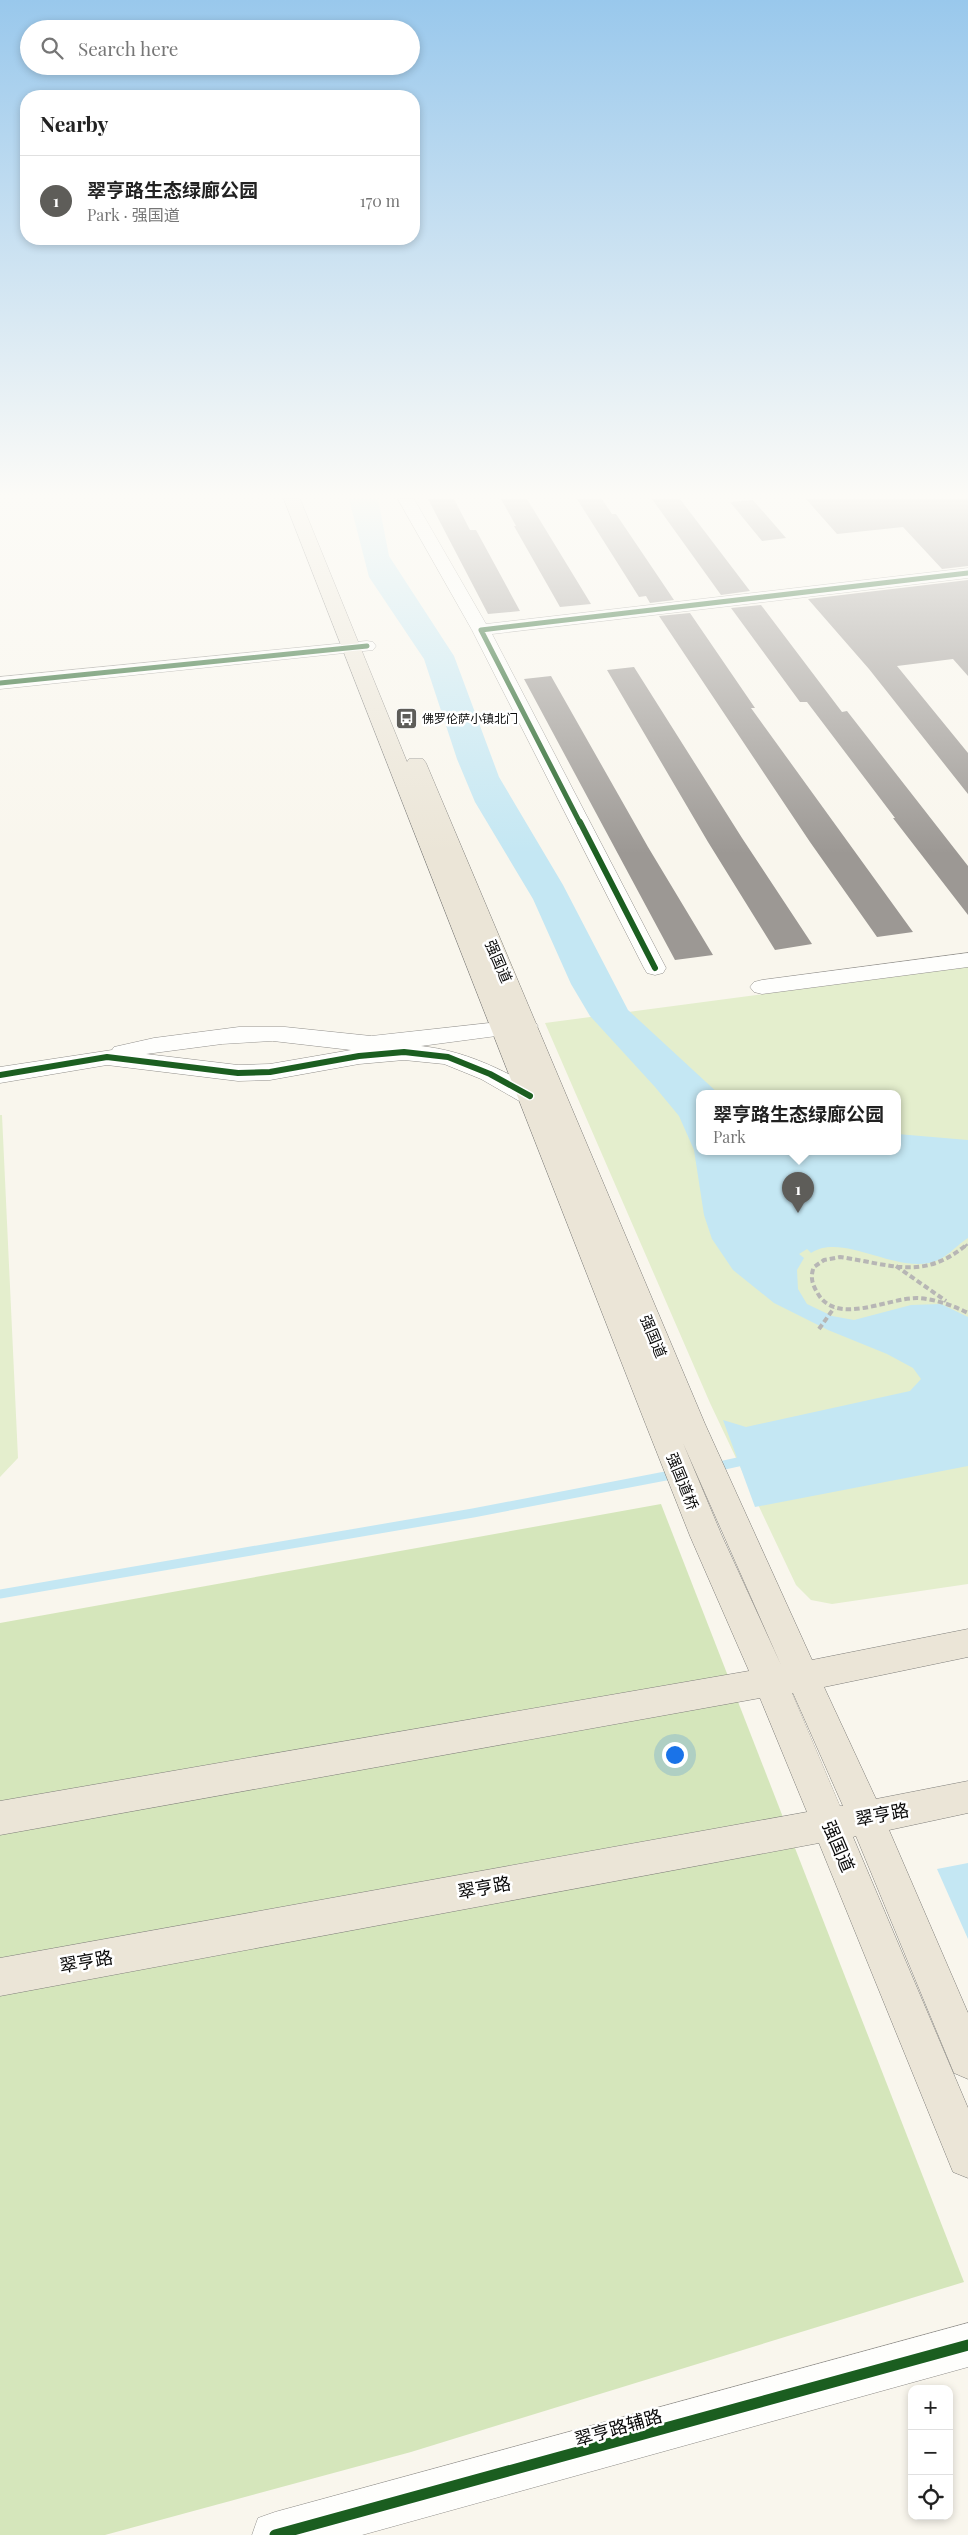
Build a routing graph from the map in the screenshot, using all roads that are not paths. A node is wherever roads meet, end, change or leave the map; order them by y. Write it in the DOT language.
graph roads {
  1 [pos="345,617"];
  2 [pos="348,617"];
  3 [pos="474,617"];
  4 [pos="590,617"];
  5 [pos="481,630"];
  6 [pos="358,647"];
  7 [pos="0,683"];
  8 [pos="968,960"];
  9 [pos="656,968"];
  10 [pos="762,987"];
  11 [pos="526,1026"];
  12 [pos="502,1028"];
  13 [pos="107,1057"];
  14 [pos="0,1075"];
  15 [pos="530,1096"];
  16 [pos="690,1424"];
  17 [pos="661,1426"];
  18 [pos="721,1533"];
  19 [pos="968,1642"];
  20 [pos="786,1678"];
  21 [pos="968,1797"];
  22 [pos="881,1814"];
  23 [pos="0,1818"];
  24 [pos="830,1823"];
  25 [pos="0,1977"];
  26 [pos="968,2059"];
  27 [pos="968,2157"];
  28 [pos="968,2345"];
  29 [pos="275,2535"];
  1 -- 6 [label="main road, 强国道"];
  2 -- 6 [label="main road, 强国道"];
  3 -- 5 [label="street"];
  4 -- 5 [label="street"];
  5 -- 9 [label="street"];
  6 -- 7 [label="street"];
  6 -- 11 [label="main road, 强国道"];
  6 -- 12 [label="main road, 强国道"];
  8 -- 10 [label="street"];
  11 -- 12 [label="street"];
  11 -- 16 [label="main road, 强国道"];
  12 -- 13 [label="street"];
  12 -- 15 [label="main road, 强国道"];
  13 -- 14 [label="street"];
  13 -- 15 [label="street"];
  15 -- 17 [label="main road, 强国道"];
  16 -- 18 [label="main road, 强国道桥"];
  17 -- 18 [label="main road, 强国道桥"];
  18 -- 20 [label="main road, 强国道"];
  19 -- 20 [label="main road"];
  20 -- 22 [label="main road, 强国道"];
  20 -- 23 [label="main road"];
  20 -- 24 [label="main road, 强国道"];
  21 -- 22 [label="main road, 翠亨路"];
  22 -- 24 [label="main road, 翠亨路"];
  22 -- 26 [label="main road, 强国道"];
  24 -- 25 [label="main road, 翠亨路"];
  24 -- 27 [label="main road, 强国道"];
  28 -- 29 [label="street, 翠亨路辅路"];
}
